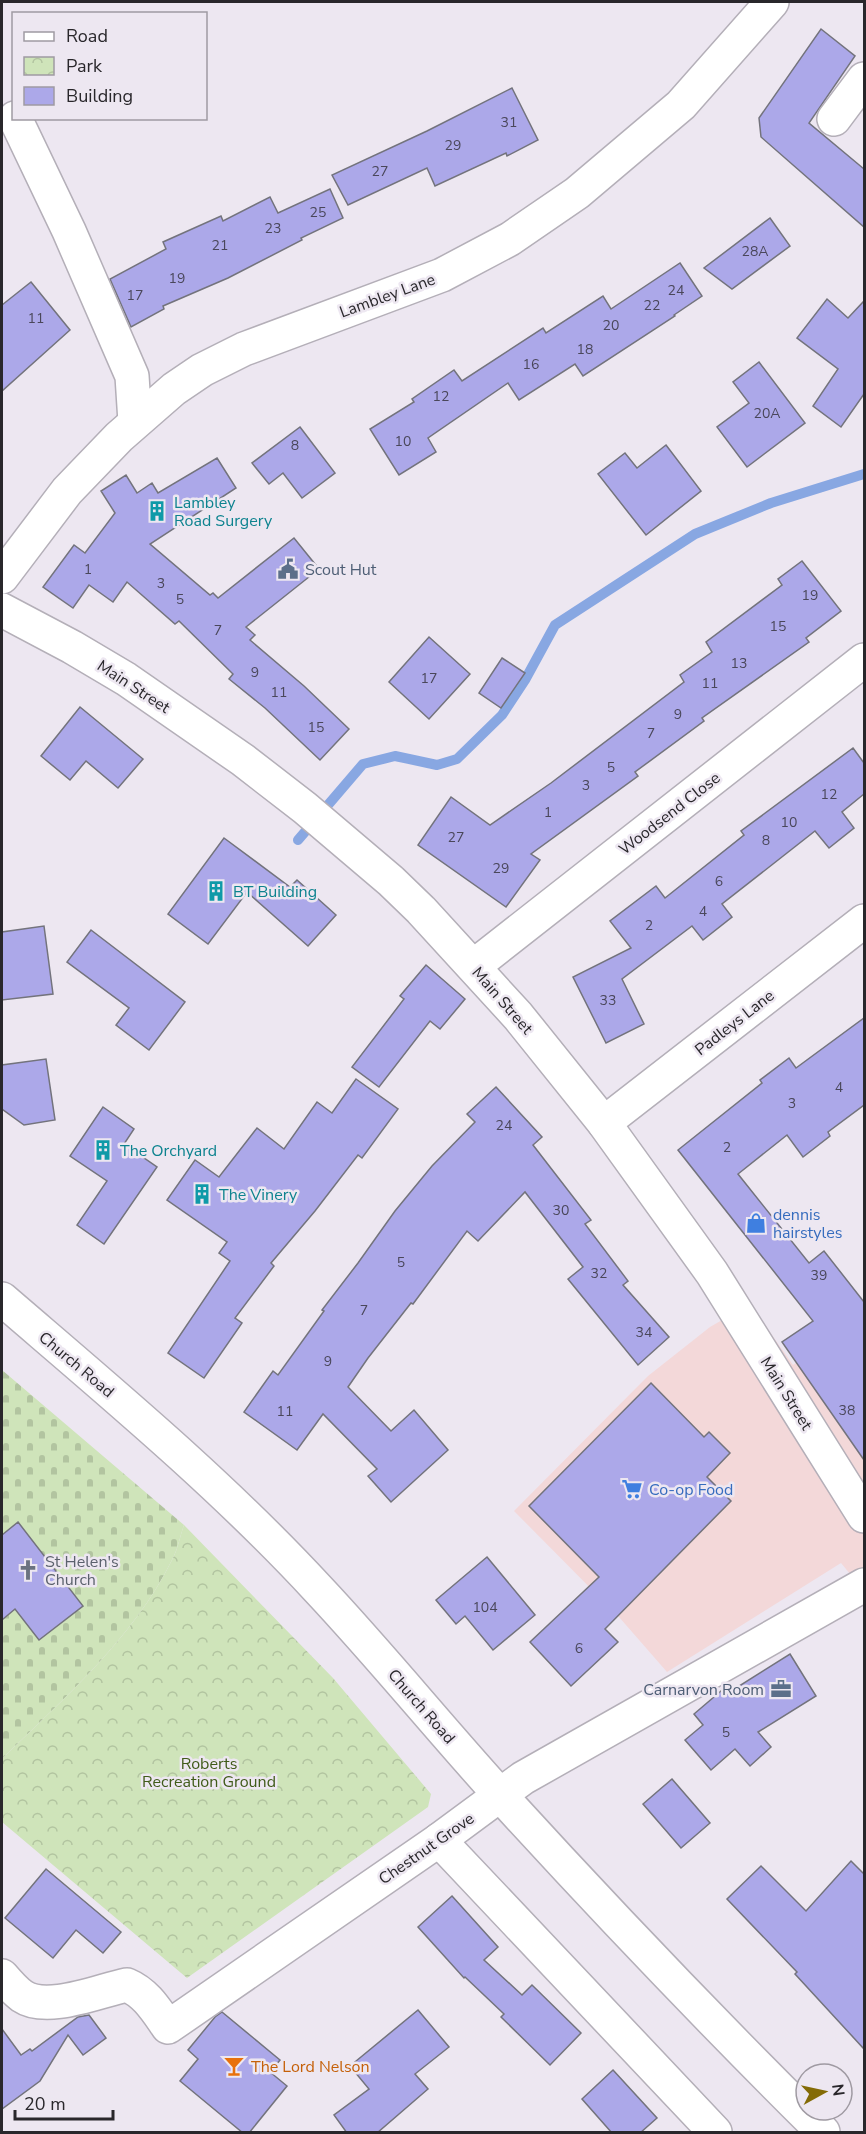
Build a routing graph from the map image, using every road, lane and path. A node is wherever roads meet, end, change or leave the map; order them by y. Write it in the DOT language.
graph roads {
  1 [pos="772,2"];
  2 [pos="864,79"];
  3 [pos="2,94"];
  4 [pos="12,113"];
  5 [pos="834,119"];
  6 [pos="15,120"];
  7 [pos="135,422"];
  8 [pos="2,577"];
  9 [pos="5,611"];
  10 [pos="864,660"];
  11 [pos="864,921"];
  12 [pos="474,966"];
  13 [pos="604,1123"];
  14 [pos="2,1299"];
  15 [pos="864,1516"];
  16 [pos="864,1585"];
  17 [pos="500,1795"];
  18 [pos="439,1840"];
  19 [pos="2,1976"];
  20 [pos="708,2130"];
  21 [pos="823,2133"];
  1 -- 7 [label="street, Lambley Lane"];
  2 -- 5 [label="street"];
  3 -- 4 [label="street"];
  6 -- 7 [label="street"];
  7 -- 8 [label="street, Lambley Lane"];
  9 -- 12 [label="street, Main Street"];
  10 -- 12 [label="street, Woodsend Close"];
  11 -- 13 [label="street, Padleys Lane"];
  12 -- 13 [label="street, Main Street"];
  13 -- 15 [label="street, Main Street"];
  14 -- 17 [label="street, Church Road"];
  16 -- 17 [label="street, Chestnut Grove"];
  17 -- 18 [label="street, Chestnut Grove"];
  17 -- 21 [label="street, Church Road"];
  18 -- 19 [label="street, Chestnut Grove"];
  18 -- 20 [label="street"];
}
